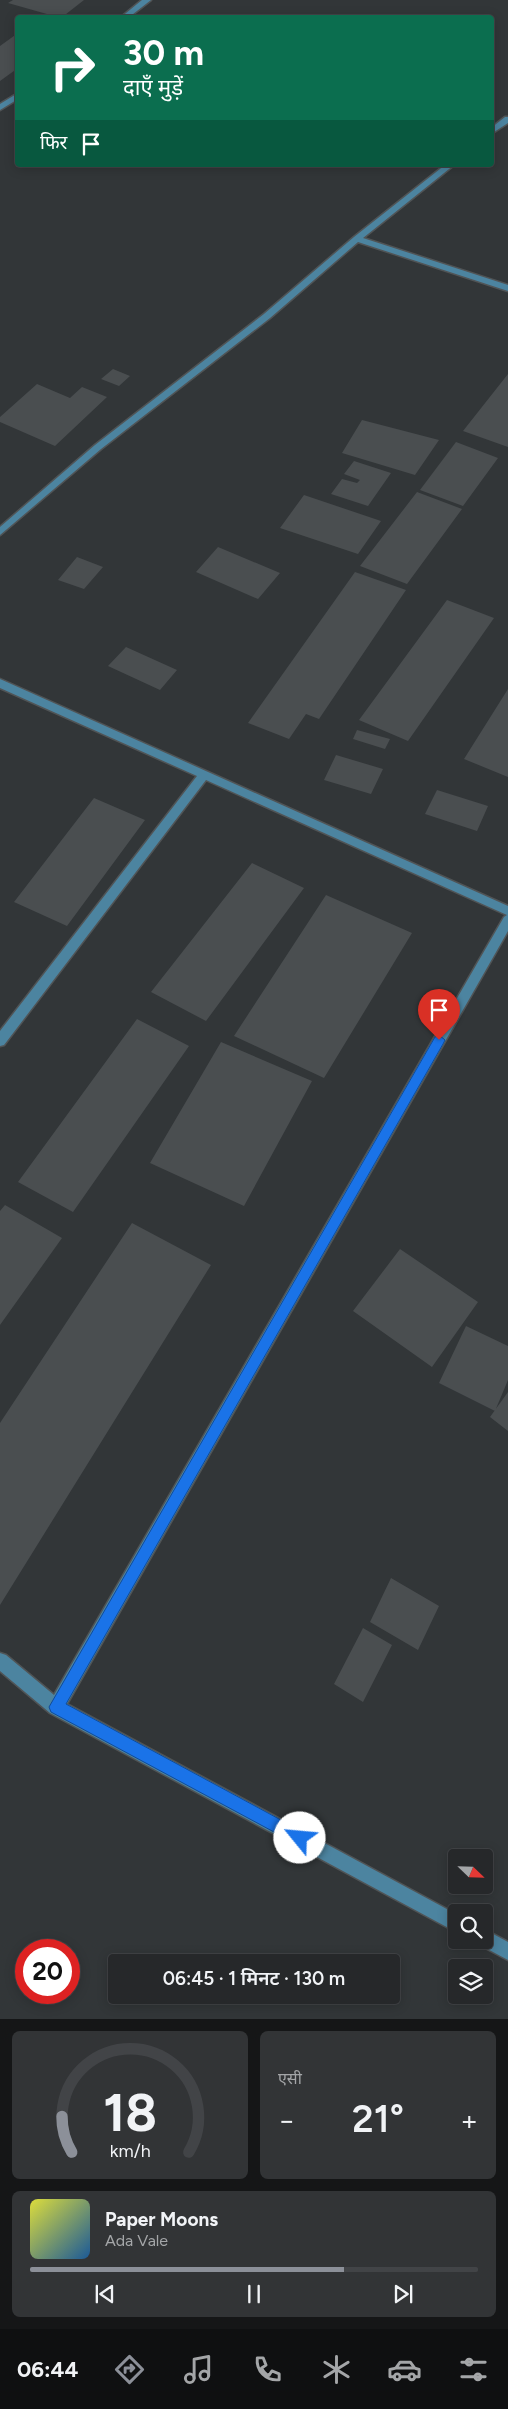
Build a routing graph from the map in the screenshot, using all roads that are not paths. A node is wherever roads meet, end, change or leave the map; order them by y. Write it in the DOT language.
graph roads {
  1 [pos="147,0"];
  2 [pos="128,15"];
  3 [pos="15,97"];
  4 [pos="0,108"];
  5 [pos="508,119"];
  6 [pos="494,130"];
  7 [pos="447,167"];
  8 [pos="357,238"];
  9 [pos="508,288"];
  10 [pos="0,532"];
  11 [pos="0,683"];
  12 [pos="204,775"];
  13 [pos="508,911"];
  14 [pos="508,920"];
  15 [pos="0,1042"];
  16 [pos="0,1661"];
  17 [pos="56,1707"];
  18 [pos="448,1919"];
  19 [pos="493,1943"];
  20 [pos="508,1951"];
  1 -- 2 [label="lane"];
  3 -- 4 [label="lane"];
  5 -- 6 [label="lane"];
  7 -- 8 [label="lane"];
  8 -- 9 [label="lane"];
  8 -- 10 [label="lane"];
  11 -- 12 [label="lane"];
  12 -- 13 [label="lane"];
  12 -- 15 [label="lane"];
  14 -- 17 [label="lane"];
  16 -- 17 [label="lane"];
  17 -- 18 [label="lane"];
  19 -- 20 [label="lane"];
}
